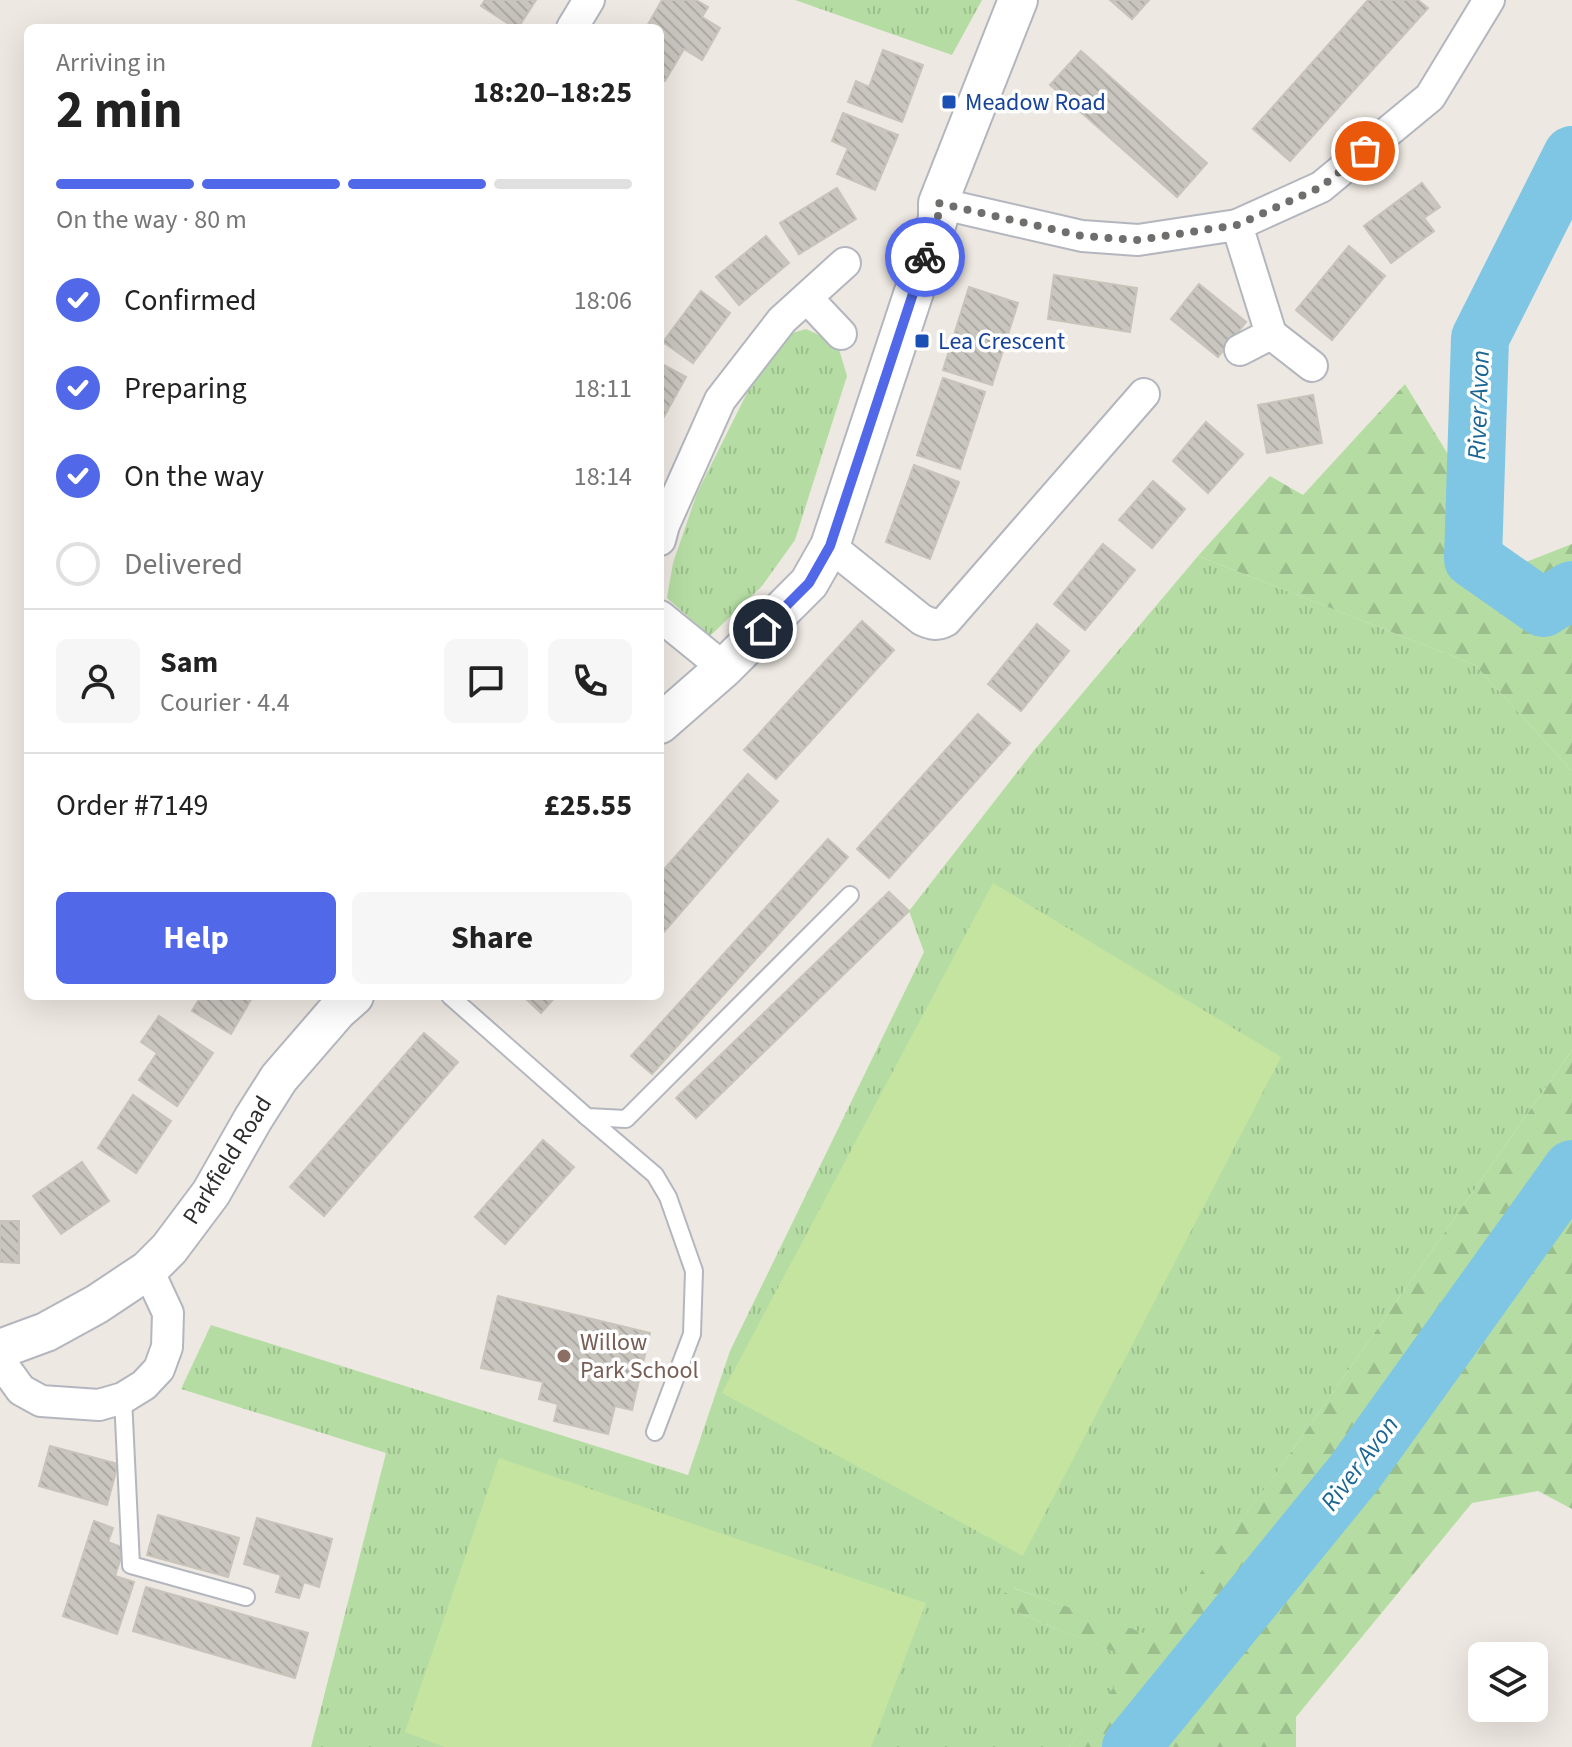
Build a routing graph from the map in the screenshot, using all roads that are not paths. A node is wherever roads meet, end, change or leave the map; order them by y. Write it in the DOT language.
graph roads {
  1 [pos="589,0"];
  2 [pos="1018,0"];
  3 [pos="1489,0"];
  4 [pos="574,24"];
  5 [pos="938,203"];
  6 [pos="1237,225"];
  7 [pos="845,263"];
  8 [pos="807,298"];
  9 [pos="841,334"];
  10 [pos="1271,334"];
  11 [pos="1240,350"];
  12 [pos="1312,366"];
  13 [pos="1144,394"];
  14 [pos="664,525"];
  15 [pos="830,546"];
  16 [pos="664,619"];
  17 [pos="724,668"];
  18 [pos="664,720"];
  19 [pos="850,895"];
  20 [pos="349,1000"];
  21 [pos="455,1000"];
  22 [pos="587,1117"];
  23 [pos="148,1270"];
  24 [pos="0,1349"];
  25 [pos="0,1361"];
  26 [pos="123,1398"];
  27 [pos="655,1432"];
  28 [pos="246,1597"];
  1 -- 4 [label="street"];
  2 -- 5 [label="street"];
  3 -- 6 [label="street"];
  5 -- 6 [label="street"];
  5 -- 15 [label="street"];
  6 -- 10 [label="street"];
  7 -- 8 [label="street"];
  8 -- 9 [label="street"];
  8 -- 14 [label="street"];
  10 -- 11 [label="street"];
  10 -- 12 [label="street"];
  13 -- 15 [label="street"];
  15 -- 17 [label="street"];
  16 -- 17 [label="street"];
  17 -- 18 [label="street"];
  19 -- 22 [label="lane"];
  20 -- 23 [label="street, Parkfield Road"];
  21 -- 22 [label="lane"];
  22 -- 27 [label="lane"];
  23 -- 24 [label="street, Parkfield Road"];
  23 -- 26 [label="street"];
  25 -- 26 [label="street"];
  26 -- 28 [label="lane"];
}
